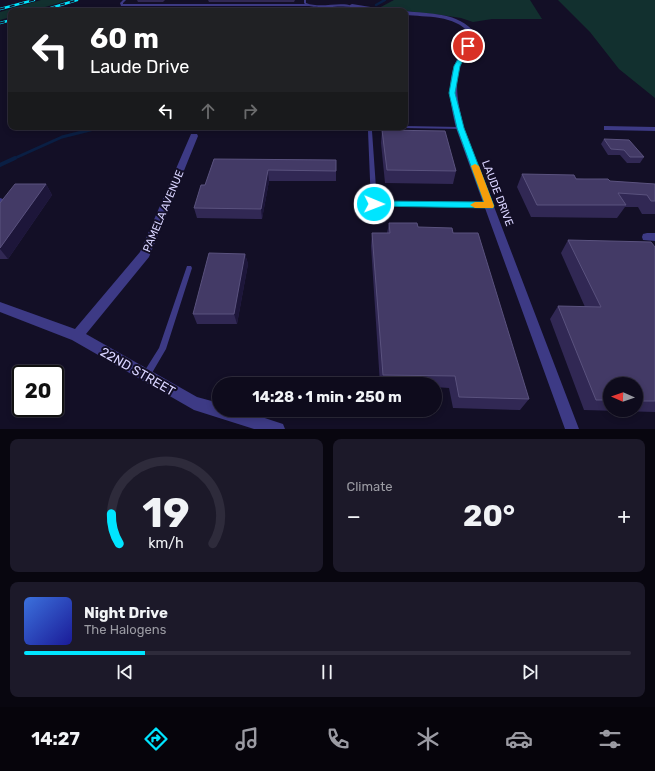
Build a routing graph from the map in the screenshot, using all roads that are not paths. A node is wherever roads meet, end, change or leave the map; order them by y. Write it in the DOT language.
graph roads {
  1 [pos="125,0"];
  2 [pos="305,0"];
  3 [pos="340,0"];
  4 [pos="343,4"];
  5 [pos="309,5"];
  6 [pos="352,6"];
  7 [pos="360,8"];
  8 [pos="408,13"];
  9 [pos="408,127"];
  10 [pos="460,128"];
  11 [pos="607,128"];
  12 [pos="655,129"];
  13 [pos="372,130"];
  14 [pos="194,136"];
  15 [pos="490,206"];
  16 [pos="188,268"];
  17 [pos="0,307"];
  18 [pos="77,336"];
  19 [pos="146,376"];
  20 [pos="278,429"];
  21 [pos="572,429"];
  1 -- 5 [label="lane"];
  2 -- 5 [label="lane"];
  3 -- 4 [label="lane"];
  4 -- 5 [label="lane"];
  4 -- 6 [label="lane"];
  6 -- 7 [label="street"];
  8 -- 10 [label="street, LAUDE DRIVE"];
  9 -- 10 [label="lane"];
  10 -- 15 [label="street, LAUDE DRIVE"];
  11 -- 12 [label="street"];
  13 -- 15 [label="lane"];
  14 -- 18 [label="street, PAMELA AVENUE"];
  15 -- 21 [label="street, LAUDE DRIVE"];
  16 -- 19 [label="lane"];
  17 -- 18 [label="street, 22ND STREET"];
  18 -- 19 [label="street, 22ND STREET"];
  19 -- 20 [label="street, 22ND STREET"];
}
